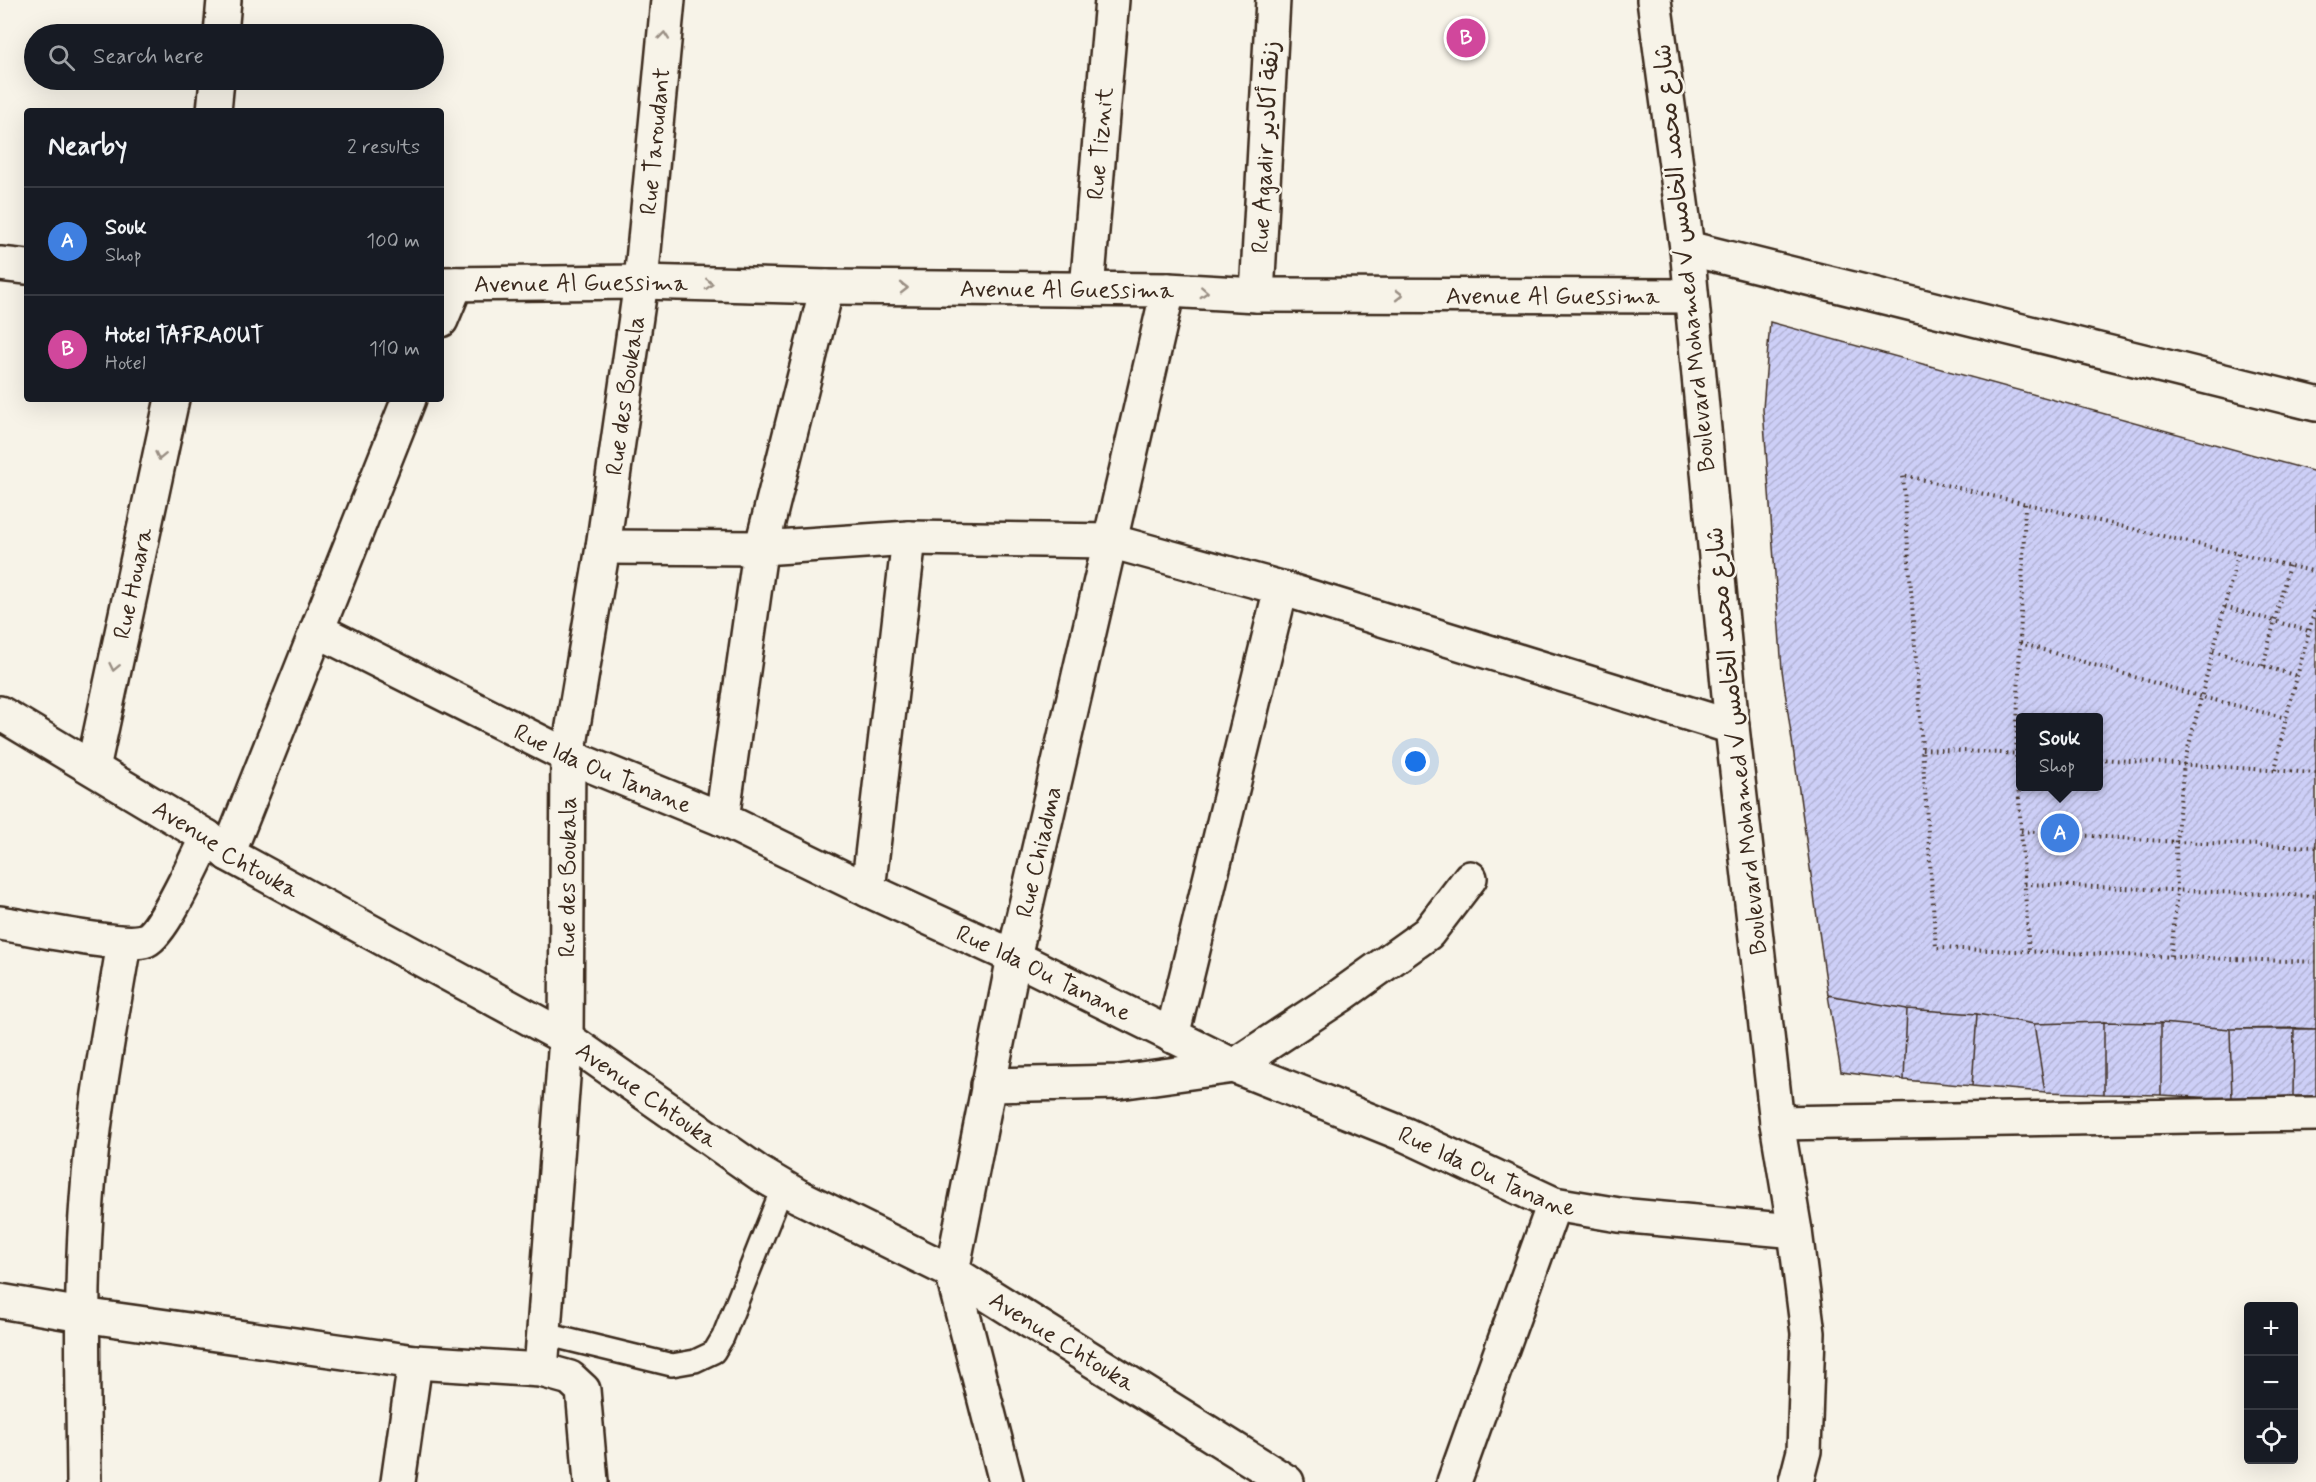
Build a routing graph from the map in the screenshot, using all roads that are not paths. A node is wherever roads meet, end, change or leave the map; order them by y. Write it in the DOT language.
graph roads {
  1 [pos="224,0"];
  2 [pos="668,0"];
  3 [pos="1112,0"];
  4 [pos="1273,0"];
  5 [pos="1654,0"];
  6 [pos="222,24"];
  7 [pos="216,90"];
  8 [pos="214,108"];
  9 [pos="1687,248"];
  10 [pos="0,264"];
  11 [pos="24,267"];
  12 [pos="640,282"];
  13 [pos="448,284"];
  14 [pos="827,287"];
  15 [pos="1088,289"];
  16 [pos="1168,290"];
  17 [pos="1257,295"];
  18 [pos="1691,296"];
  19 [pos="444,305"];
  20 [pos="171,402"];
  21 [pos="408,402"];
  22 [pos="2316,404"];
  23 [pos="909,538"];
  24 [pos="1110,541"];
  25 [pos="603,547"];
  26 [pos="762,548"];
  27 [pos="1281,588"];
  28 [pos="317,630"];
  29 [pos="0,713"];
  30 [pos="1732,728"];
  31 [pos="568,756"];
  32 [pos="93,768"];
  33 [pos="722,819"];
  34 [pos="217,845"];
  35 [pos="1470,878"];
  36 [pos="868,890"];
  37 [pos="0,923"];
  38 [pos="124,943"];
  39 [pos="1014,957"];
  40 [pos="1172,1036"];
  41 [pos="566,1038"];
  42 [pos="1234,1066"];
  43 [pos="988,1084"];
  44 [pos="2316,1114"];
  45 [pos="1777,1123"];
  46 [pos="783,1186"];
  47 [pos="1554,1204"];
  48 [pos="1795,1231"];
  49 [pos="952,1272"];
  50 [pos="0,1301"];
  51 [pos="82,1315"];
  52 [pos="544,1334"];
  53 [pos="415,1362"];
  54 [pos="542,1370"];
  55 [pos="84,1482"];
  56 [pos="398,1482"];
  57 [pos="591,1482"];
  58 [pos="1006,1482"];
  59 [pos="1287,1482"];
  60 [pos="1454,1482"];
  61 [pos="1796,1482"];
  1 -- 6 [label="street"];
  12 -- 2 [label="street, Rue Taroudant, one-way"];
  3 -- 15 [label="street, Rue Tiznit"];
  4 -- 17 [label="street, Rue Agadir زنقة أكادير"];
  5 -- 9 [label="street, Boulevard Mohamed V شارع محمد الخامس"];
  7 -- 8 [label="street"];
  9 -- 18 [label="street, Boulevard Mohamed V شارع محمد الخامس"];
  9 -- 22 [label="street"];
  10 -- 11 [label="street"];
  12 -- 13 [label="street, Avenue Al Guessima"];
  12 -- 14 [label="street, Avenue Al Guessima, one-way"];
  12 -- 25 [label="street, Rue des Boukala"];
  13 -- 19 [label="street"];
  14 -- 15 [label="street, Avenue Al Guessima, one-way"];
  14 -- 26 [label="street"];
  15 -- 16 [label="street, Avenue Al Guessima"];
  16 -- 17 [label="street, Avenue Al Guessima, one-way"];
  16 -- 24 [label="street, Rue Chiadma"];
  17 -- 18 [label="street, Avenue Al Guessima, one-way"];
  18 -- 30 [label="street, Boulevard Mohamed V شارع محمد الخامس"];
  20 -- 32 [label="street, Rue Houara, one-way"];
  21 -- 28 [label="street"];
  23 -- 24 [label="street"];
  23 -- 26 [label="street"];
  23 -- 36 [label="street"];
  24 -- 27 [label="street"];
  24 -- 39 [label="street, Rue Chiadma"];
  25 -- 26 [label="street"];
  25 -- 31 [label="street, Rue des Boukala"];
  26 -- 33 [label="street"];
  27 -- 30 [label="street"];
  27 -- 40 [label="street"];
  28 -- 31 [label="street, Rue Ida Ou Tanane"];
  28 -- 34 [label="street"];
  29 -- 32 [label="street, Avenue Chtouka"];
  30 -- 45 [label="street, Boulevard Mohamed V شارع محمد الخامس"];
  31 -- 33 [label="street, Rue Ida Ou Tanane"];
  31 -- 41 [label="street, Rue des Boukala"];
  32 -- 34 [label="street, Avenue Chtouka"];
  33 -- 36 [label="street, Rue Ida Ou Tanane"];
  34 -- 38 [label="street"];
  34 -- 41 [label="street, Avenue Chtouka"];
  35 -- 42 [label="street"];
  36 -- 39 [label="street, Rue Ida Ou Tanane"];
  37 -- 38 [label="street"];
  38 -- 51 [label="street"];
  39 -- 40 [label="street, Rue Ida Ou Tanane"];
  39 -- 43 [label="street, Rue Chiadma"];
  40 -- 42 [label="street, Rue Ida Ou Tanane"];
  41 -- 46 [label="street, Avenue Chtouka"];
  41 -- 52 [label="street, Rue des Boukala"];
  42 -- 43 [label="street"];
  42 -- 47 [label="street, Rue Ida Ou Tanane"];
  43 -- 49 [label="street, Rue Chiadma"];
  44 -- 45 [label="street"];
  45 -- 48 [label="street, Boulevard Mohamed V شارع محمد الخامس"];
  46 -- 49 [label="street, Avenue Chtouka"];
  46 -- 52 [label="lane"];
  47 -- 48 [label="street, Rue Ida Ou Tanane"];
  47 -- 60 [label="street"];
  48 -- 61 [label="street, Boulevard Mohamed V شارع محمد الخامس"];
  49 -- 58 [label="street, Rue Chiadma"];
  49 -- 59 [label="street, Avenue Chtouka"];
  50 -- 51 [label="street"];
  51 -- 53 [label="street"];
  51 -- 55 [label="street"];
  52 -- 54 [label="street, Rue des Boukala"];
  53 -- 54 [label="street"];
  53 -- 56 [label="street"];
  54 -- 57 [label="street"];
}
